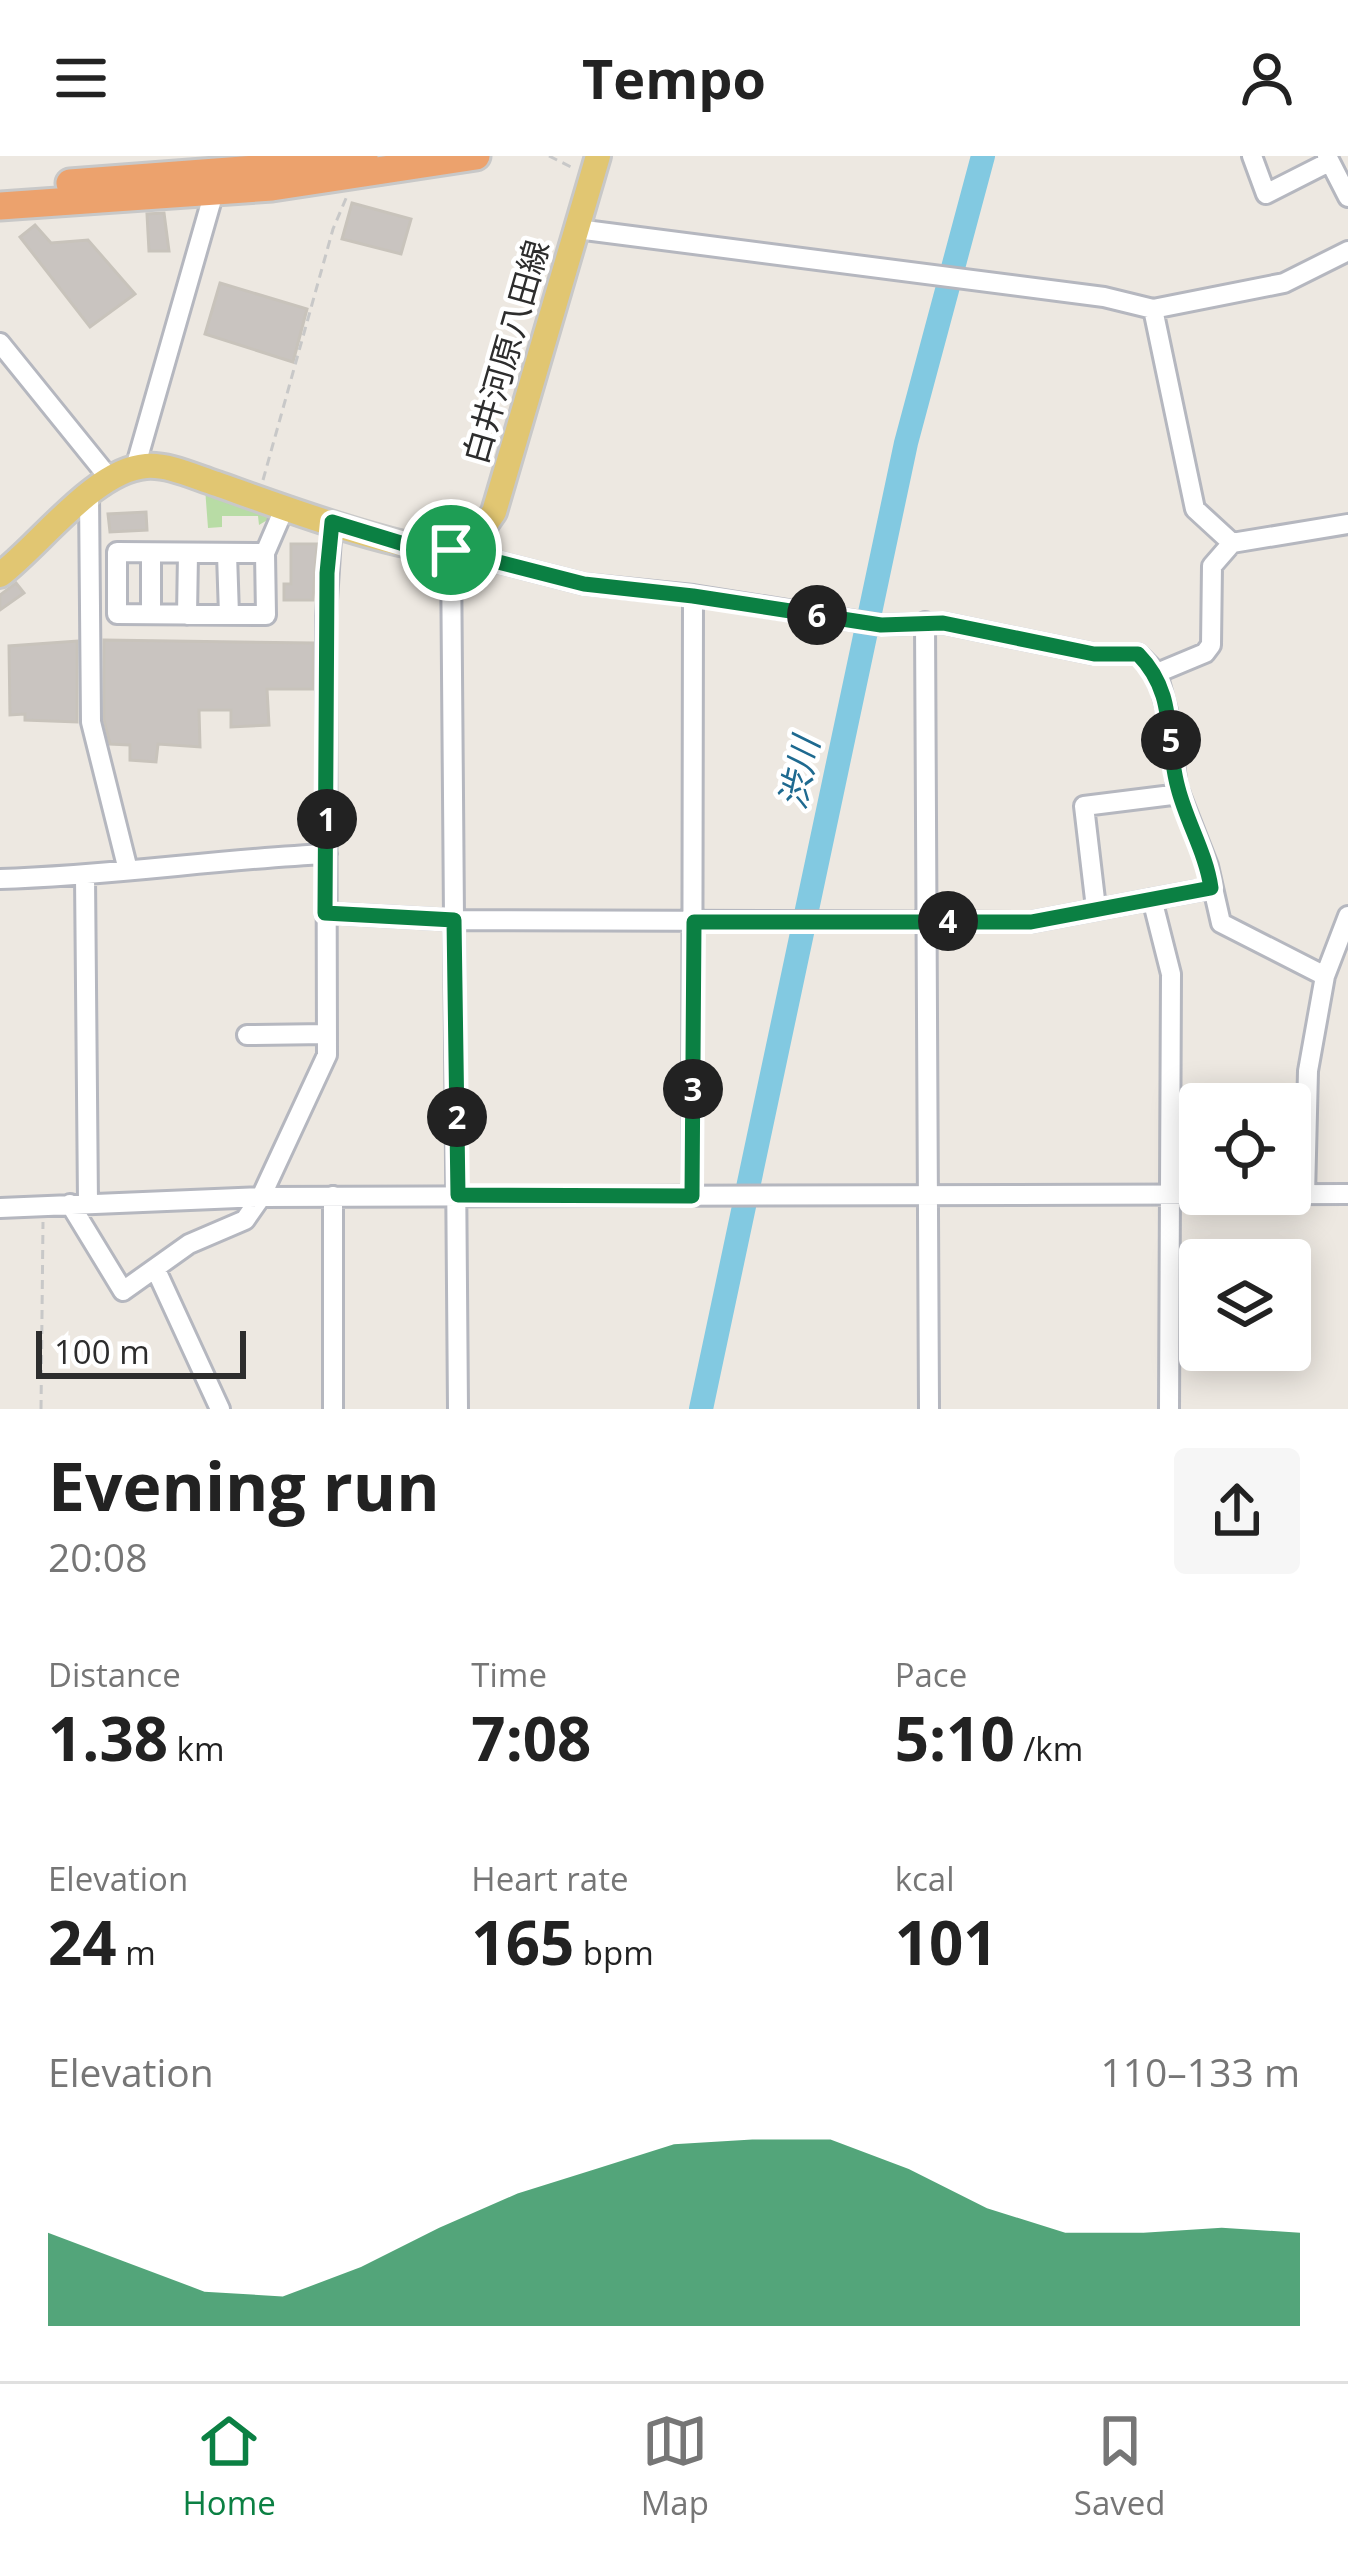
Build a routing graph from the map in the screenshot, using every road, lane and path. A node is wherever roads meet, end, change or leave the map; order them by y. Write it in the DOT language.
graph roads {
  1 [pos="476,156"];
  2 [pos="549,156"];
  3 [pos="598,156"];
  4 [pos="1252,156"];
  5 [pos="1328,159"];
  6 [pos="264,162"];
  7 [pos="357,162"];
  8 [pos="573,167"];
  9 [pos="0,188"];
  10 [pos="214,192"];
  11 [pos="1348,197"];
  12 [pos="0,206"];
  13 [pos="577,229"];
  14 [pos="1348,251"];
  15 [pos="1153,309"];
  16 [pos="0,343"];
  17 [pos="135,468"];
  18 [pos="110,479"];
  19 [pos="89,494"];
  20 [pos="258,498"];
  21 [pos="284,509"];
  22 [pos="332,522"];
  23 [pos="1348,524"];
  24 [pos="1232,543"];
  25 [pos="451,550"];
  26 [pos="151,553"];
  27 [pos="265,553"];
  28 [pos="188,554"];
  29 [pos="227,554"];
  30 [pos="0,574"];
  31 [pos="693,596"];
  32 [pos="151,614"];
  33 [pos="187,615"];
  34 [pos="229,615"];
  35 [pos="925,622"];
  36 [pos="1157,674"];
  37 [pos="1180,794"];
  38 [pos="327,854"];
  39 [pos="128,870"];
  40 [pos="85,877"];
  41 [pos="0,879"];
  42 [pos="1211,888"];
  43 [pos="1152,899"];
  44 [pos="1096,908"];
  45 [pos="325,913"];
  46 [pos="1348,916"];
  47 [pos="454,920"];
  48 [pos="927,921"];
  49 [pos="694,922"];
  50 [pos="1324,976"];
  51 [pos="327,1034"];
  52 [pos="247,1035"];
  53 [pos="1308,1083"];
  54 [pos="458,1195"];
  55 [pos="1311,1195"];
  56 [pos="1348,1195"];
  57 [pos="261,1196"];
  58 [pos="333,1196"];
  59 [pos="692,1196"];
  60 [pos="927,1196"];
  61 [pos="1168,1196"];
  62 [pos="1179,1196"];
  63 [pos="79,1204"];
  64 [pos="0,1208"];
  65 [pos="43,1208"];
  66 [pos="156,1270"];
  67 [pos="41,1409"];
  68 [pos="220,1409"];
  69 [pos="333,1409"];
  70 [pos="458,1409"];
  71 [pos="929,1409"];
  72 [pos="1169,1409"];
  1 -- 7 [label="highway"];
  2 -- 8 [label="path"];
  3 -- 13 [label="main road, 白井河原八田線"];
  4 -- 5 [label="street"];
  5 -- 11 [label="street"];
  6 -- 7 [label="highway"];
  6 -- 9 [label="highway"];
  7 -- 10 [label="highway"];
  7 -- 20 [label="path"];
  10 -- 12 [label="highway"];
  10 -- 17 [label="street"];
  13 -- 15 [label="street"];
  13 -- 25 [label="main road, 白井河原八田線"];
  14 -- 15 [label="street"];
  15 -- 24 [label="street"];
  16 -- 18 [label="street"];
  17 -- 18 [label="main road"];
  17 -- 20 [label="main road"];
  18 -- 19 [label="main road"];
  19 -- 30 [label="main road"];
  19 -- 39 [label="street"];
  20 -- 21 [label="main road"];
  21 -- 22 [label="main road"];
  21 -- 27 [label="street"];
  22 -- 25 [label="main road"];
  22 -- 38 [label="street"];
  23 -- 24 [label="street"];
  24 -- 36 [label="street"];
  25 -- 31 [label="street"];
  25 -- 47 [label="street"];
  26 -- 28 [label="street"];
  26 -- 32 [label="street"];
  26 -- 32 [label="street"];
  27 -- 29 [label="street"];
  27 -- 34 [label="street"];
  28 -- 29 [label="street"];
  28 -- 33 [label="street"];
  29 -- 34 [label="street"];
  31 -- 35 [label="street"];
  31 -- 49 [label="street"];
  32 -- 33 [label="street"];
  33 -- 34 [label="street"];
  35 -- 36 [label="street"];
  35 -- 48 [label="street"];
  36 -- 37 [label="street"];
  37 -- 42 [label="street"];
  37 -- 44 [label="street"];
  38 -- 39 [label="street"];
  38 -- 45 [label="street"];
  39 -- 40 [label="street"];
  40 -- 41 [label="street"];
  40 -- 63 [label="street"];
  42 -- 43 [label="street"];
  42 -- 50 [label="street"];
  43 -- 44 [label="street"];
  43 -- 61 [label="street"];
  44 -- 48 [label="street"];
  45 -- 47 [label="street"];
  45 -- 51 [label="street"];
  46 -- 50 [label="street"];
  47 -- 49 [label="street"];
  47 -- 54 [label="street"];
  48 -- 49 [label="street"];
  48 -- 60 [label="street"];
  49 -- 59 [label="street"];
  50 -- 53 [label="street"];
  51 -- 52 [label="street"];
  51 -- 57 [label="street"];
  54 -- 58 [label="street"];
  54 -- 59 [label="street"];
  54 -- 70 [label="street"];
  55 -- 56 [label="street"];
  57 -- 58 [label="street"];
  57 -- 63 [label="street"];
  57 -- 66 [label="street"];
  58 -- 69 [label="street"];
  59 -- 60 [label="street"];
  60 -- 61 [label="street"];
  60 -- 71 [label="street"];
  61 -- 62 [label="street"];
  61 -- 72 [label="street"];
  63 -- 65 [label="street"];
  63 -- 66 [label="street"];
  64 -- 65 [label="street"];
  65 -- 67 [label="path"];
  66 -- 68 [label="street"];
}
